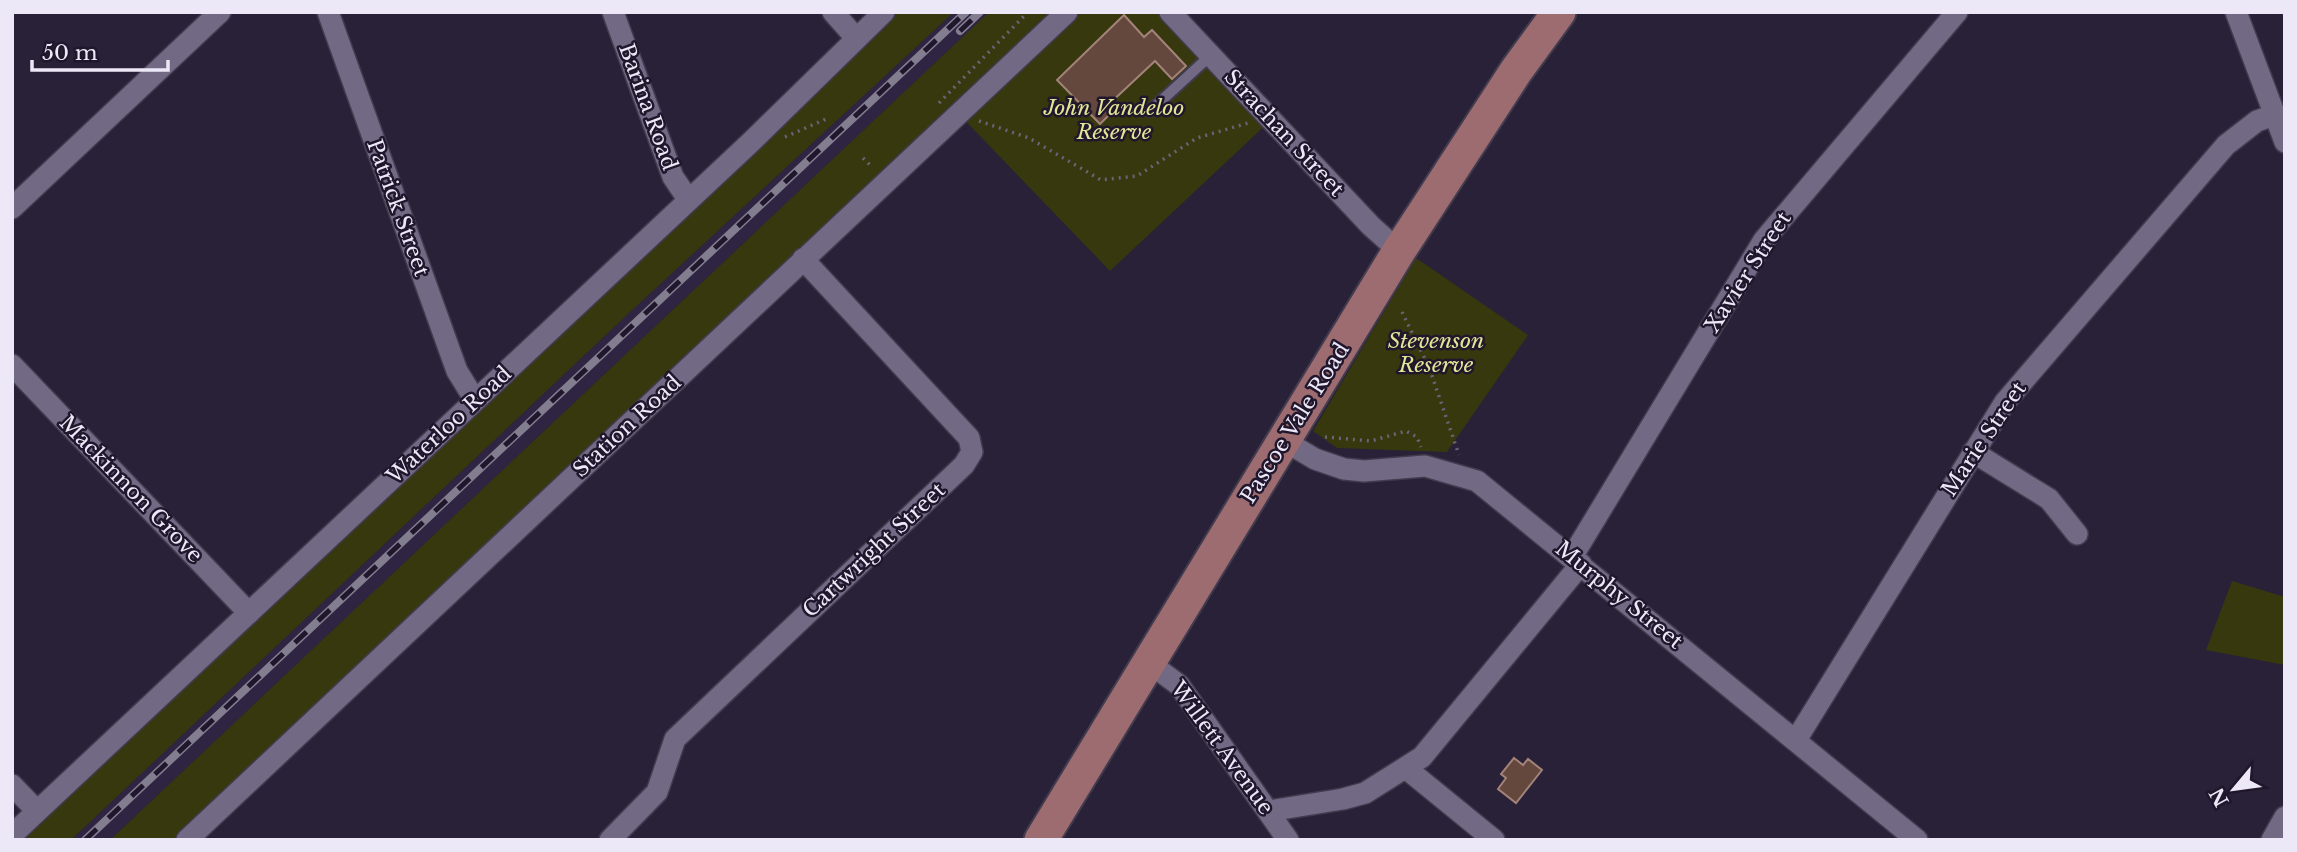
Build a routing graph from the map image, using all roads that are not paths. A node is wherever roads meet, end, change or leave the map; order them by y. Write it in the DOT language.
graph roads {
  1 [pos="220,12"];
  2 [pos="328,12"];
  3 [pos="613,12"];
  4 [pos="833,12"];
  5 [pos="884,12"];
  6 [pos="1067,12"];
  7 [pos="1171,12"];
  8 [pos="1957,12"];
  9 [pos="2236,12"];
  10 [pos="1558,13"];
  11 [pos="856,38"];
  12 [pos="1211,55"];
  13 [pos="1150,111"];
  14 [pos="2274,115"];
  15 [pos="2285,142"];
  16 [pos="688,199"];
  17 [pos="12,208"];
  18 [pos="1399,251"];
  19 [pos="803,259"];
  20 [pos="12,365"];
  21 [pos="475,400"];
  22 [pos="1283,440"];
  23 [pos="1973,452"];
  24 [pos="2077,534"];
  25 [pos="1576,561"];
  26 [pos="249,613"];
  27 [pos="1148,662"];
  28 [pos="1796,740"];
  29 [pos="1407,769"];
  30 [pos="12,785"];
  31 [pos="37,811"];
  32 [pos="1269,811"];
  33 [pos="2285,817"];
  34 [pos="12,835"];
  35 [pos="187,840"];
  36 [pos="610,840"];
  37 [pos="1041,840"];
  38 [pos="1288,840"];
  39 [pos="1494,840"];
  40 [pos="1917,840"];
  41 [pos="2272,840"];
  1 -- 17 [label="street"];
  2 -- 21 [label="street, Patrick Street"];
  3 -- 16 [label="street, Barina Road"];
  4 -- 11 [label="street"];
  5 -- 11 [label="street, Waterloo Road"];
  6 -- 19 [label="street, Station Road"];
  7 -- 12 [label="street, Strachan Street"];
  8 -- 25 [label="street, Xavier Street"];
  9 -- 14 [label="street"];
  10 -- 18 [label="main road, Pascoe Vale Road"];
  11 -- 16 [label="street, Waterloo Road"];
  12 -- 13 [label="lane"];
  12 -- 18 [label="street, Strachan Street"];
  14 -- 15 [label="street"];
  14 -- 23 [label="street, Marie Street"];
  16 -- 21 [label="street, Waterloo Road"];
  18 -- 22 [label="main road, Pascoe Vale Road"];
  19 -- 35 [label="street, Station Road"];
  19 -- 36 [label="street, Cartwright Street"];
  20 -- 26 [label="street, Mackinnon Grove"];
  21 -- 26 [label="street, Waterloo Road"];
  22 -- 25 [label="street, Murphy Street"];
  22 -- 27 [label="main road, Pascoe Vale Road"];
  23 -- 24 [label="street"];
  23 -- 28 [label="street, Marie Street"];
  25 -- 28 [label="street, Murphy Street"];
  25 -- 29 [label="street, Xavier Street"];
  26 -- 31 [label="street, Waterloo Road"];
  27 -- 32 [label="street, Willett Avenue"];
  27 -- 37 [label="main road, Pascoe Vale Road"];
  28 -- 40 [label="street, Murphy Street"];
  29 -- 32 [label="street, Xavier Street"];
  29 -- 39 [label="street"];
  30 -- 31 [label="street"];
  31 -- 34 [label="street, Waterloo Road"];
  32 -- 38 [label="street, Willett Avenue"];
  33 -- 41 [label="street"];
}
